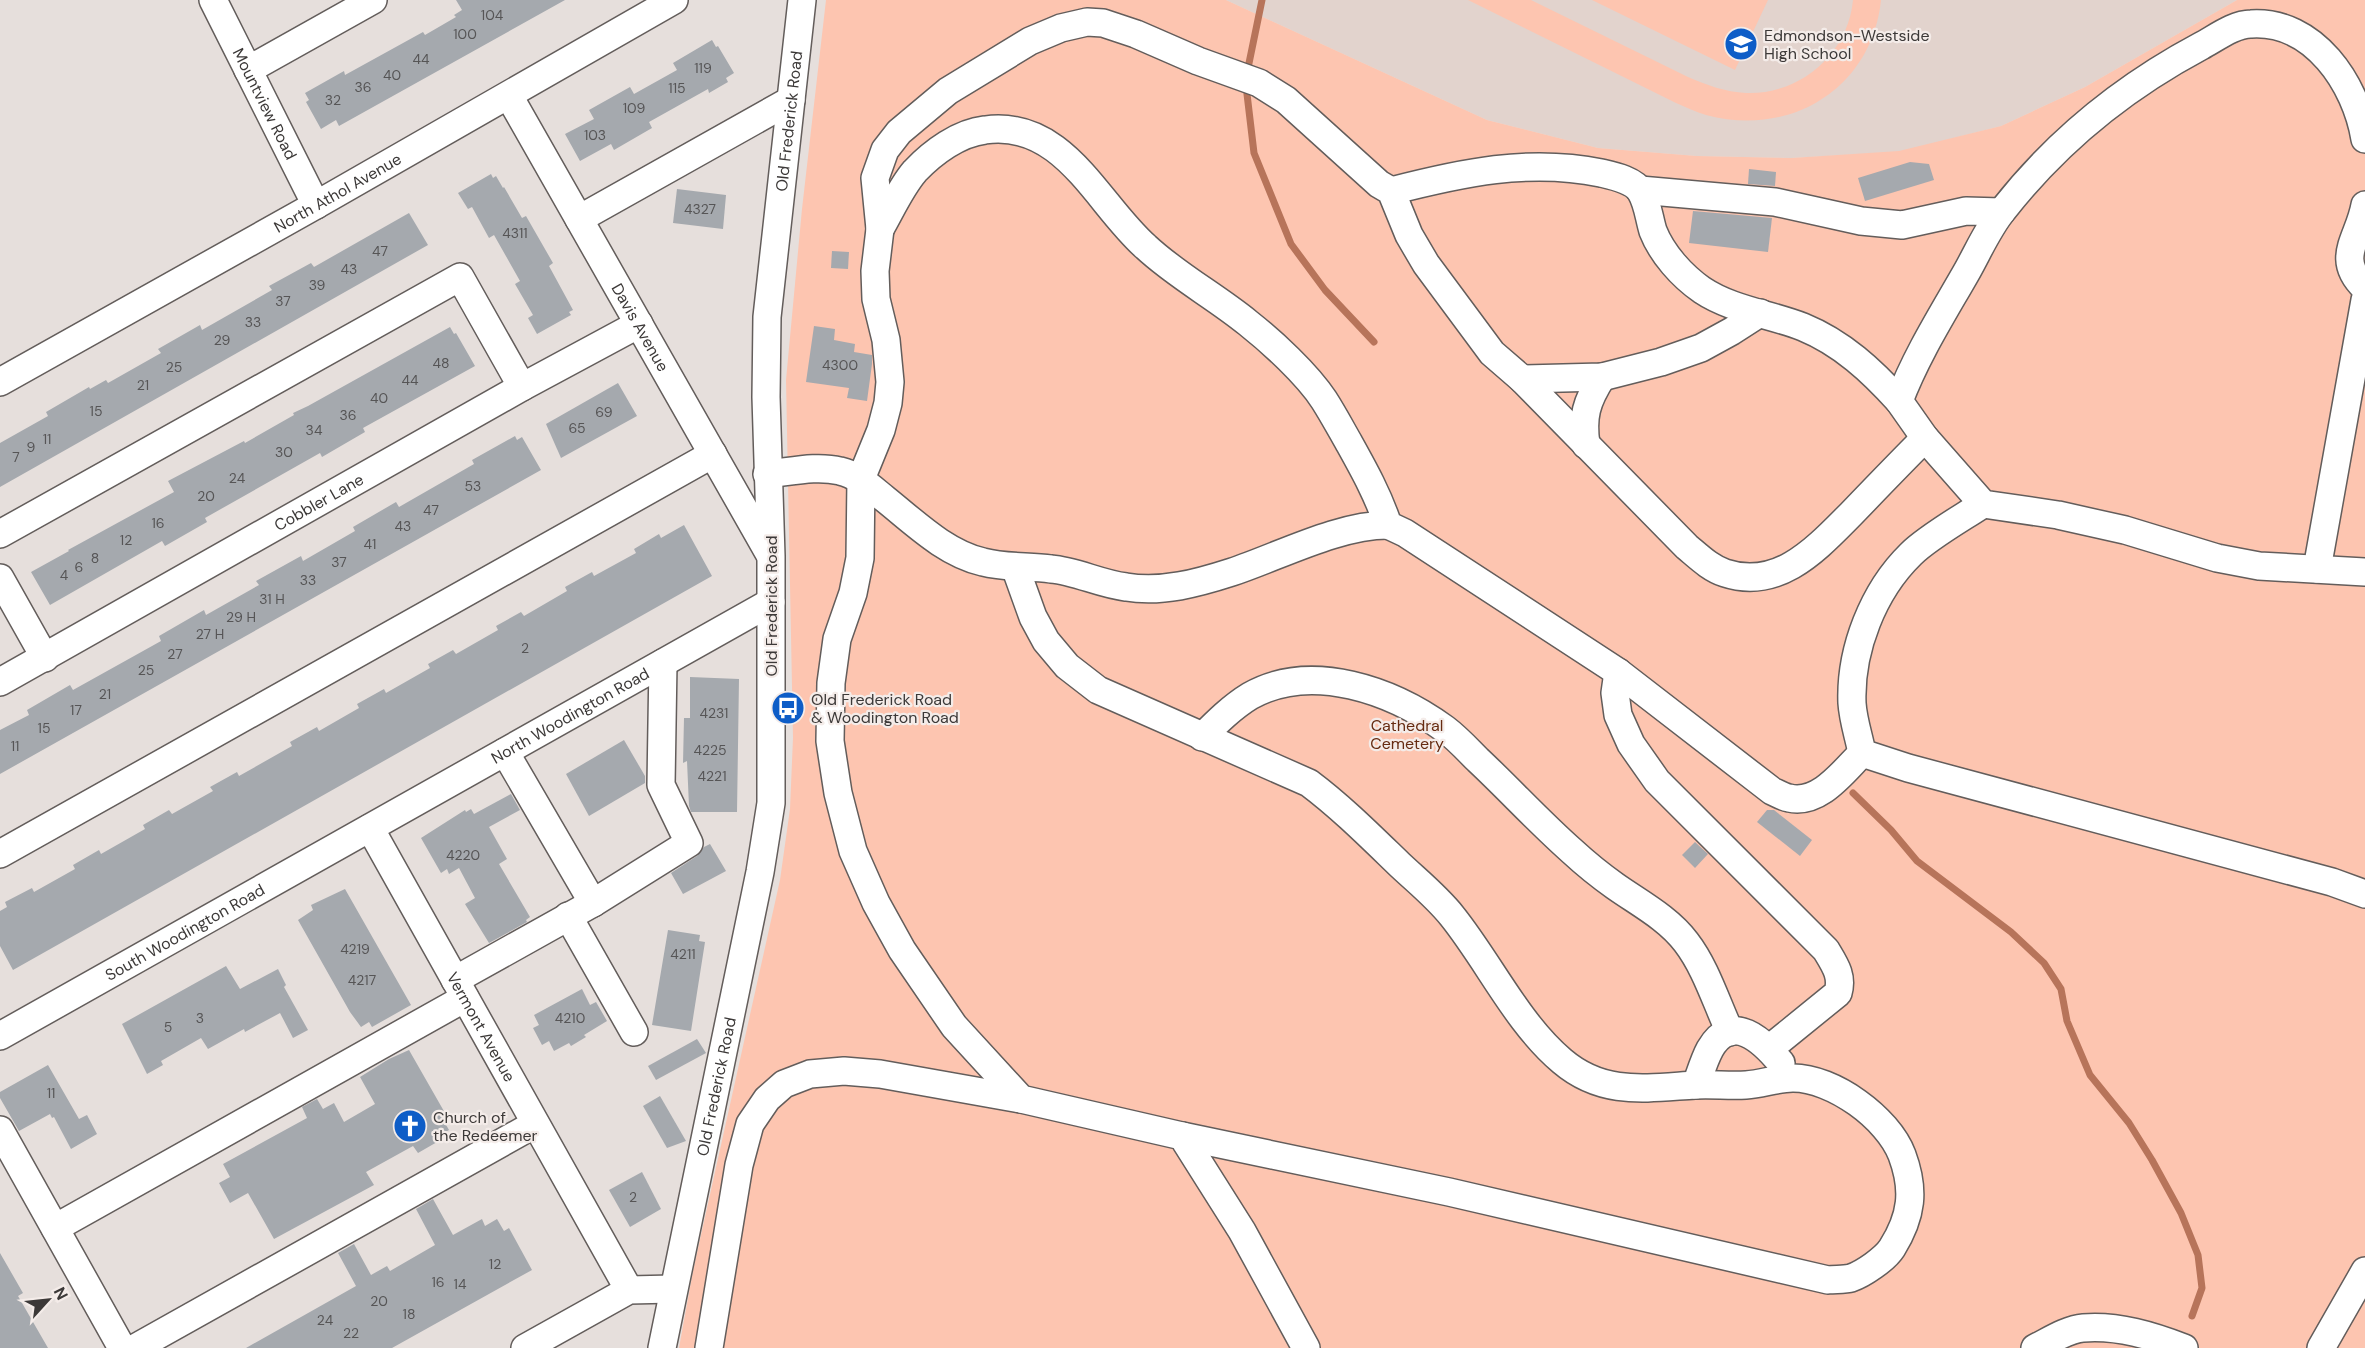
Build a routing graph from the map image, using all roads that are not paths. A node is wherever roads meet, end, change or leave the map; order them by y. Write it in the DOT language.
graph roads {
  1 [pos="213,0"];
  2 [pos="373,0"];
  3 [pos="674,0"];
  4 [pos="802,0"];
  5 [pos="248,70"];
  6 [pos="509,96"];
  7 [pos="790,100"];
  8 [pos="2365,139"];
  9 [pos="885,150"];
  10 [pos="915,171"];
  11 [pos="1391,190"];
  12 [pos="1640,190"];
  13 [pos="2365,205"];
  14 [pos="316,206"];
  15 [pos="2001,212"];
  16 [pos="579,219"];
  17 [pos="880,229"];
  18 [pos="2365,288"];
  19 [pos="2365,300"];
  20 [pos="1760,313"];
  21 [pos="639,324"];
  22 [pos="1602,377"];
  23 [pos="1522,379"];
  24 [pos="0,382"];
  25 [pos="522,387"];
  26 [pos="1899,401"];
  27 [pos="1925,438"];
  28 [pos="1586,445"];
  29 [pos="713,454"];
  30 [pos="767,474"];
  31 [pos="861,479"];
  32 [pos="1983,504"];
  33 [pos="1388,525"];
  34 [pos="0,534"];
  35 [pos="771,556"];
  36 [pos="1016,567"];
  37 [pos="2317,568"];
  38 [pos="2365,572"];
  39 [pos="0,578"];
  40 [pos="771,602"];
  41 [pos="45,658"];
  42 [pos="663,663"];
  43 [pos="1617,672"];
  44 [pos="0,682"];
  45 [pos="1202,737"];
  46 [pos="505,752"];
  47 [pos="1862,753"];
  48 [pos="370,828"];
  49 [pos="0,854"];
  50 [pos="2365,894"];
  51 [pos="593,903"];
  52 [pos="568,916"];
  53 [pos="460,989"];
  54 [pos="634,1032"];
  55 [pos="1730,1032"];
  56 [pos="1,1034"];
  57 [pos="1769,1049"];
  58 [pos="1793,1078"];
  59 [pos="1696,1085"];
  60 [pos="1021,1099"];
  61 [pos="535,1124"];
  62 [pos="0,1130"];
  63 [pos="1182,1136"];
  64 [pos="55,1228"];
  65 [pos="2365,1271"];
  66 [pos="673,1289"];
  67 [pos="628,1290"];
  68 [pos="122,1348"];
  69 [pos="135,1348"];
  70 [pos="525,1348"];
  71 [pos="662,1348"];
  72 [pos="709,1348"];
  73 [pos="1305,1348"];
  74 [pos="2035,1348"];
  75 [pos="2184,1348"];
  76 [pos="2321,1348"];
  1 -- 5 [label="street, Mountview Road"];
  2 -- 5 [label="street"];
  3 -- 6 [label="street, North Athol Avenue"];
  4 -- 7 [label="street, Old Frederick Road"];
  5 -- 14 [label="street, Mountview Road"];
  6 -- 14 [label="street, North Athol Avenue"];
  6 -- 16 [label="street, Davis Avenue"];
  7 -- 16 [label="street"];
  7 -- 30 [label="street, Old Frederick Road"];
  8 -- 15 [label="street"];
  9 -- 10 [label="street"];
  9 -- 11 [label="street"];
  9 -- 17 [label="street"];
  10 -- 17 [label="street"];
  10 -- 33 [label="street"];
  11 -- 12 [label="street"];
  11 -- 23 [label="street"];
  12 -- 15 [label="street"];
  12 -- 20 [label="street"];
  13 -- 18 [label="street"];
  14 -- 24 [label="street, North Athol Avenue"];
  15 -- 26 [label="street"];
  16 -- 21 [label="street, Davis Avenue"];
  17 -- 31 [label="street"];
  19 -- 37 [label="street"];
  20 -- 22 [label="street"];
  20 -- 26 [label="street"];
  21 -- 25 [label="street, Cobbler Lane"];
  21 -- 29 [label="street, Davis Avenue"];
  22 -- 23 [label="street"];
  22 -- 28 [label="street"];
  23 -- 28 [label="street"];
  25 -- 34 [label="street"];
  25 -- 41 [label="street, Cobbler Lane"];
  26 -- 27 [label="street"];
  27 -- 28 [label="street"];
  27 -- 32 [label="street"];
  29 -- 35 [label="street, Davis Avenue"];
  29 -- 49 [label="street"];
  30 -- 31 [label="street"];
  30 -- 35 [label="street, Old Frederick Road"];
  31 -- 36 [label="street"];
  31 -- 60 [label="street"];
  32 -- 37 [label="street"];
  32 -- 47 [label="street"];
  33 -- 36 [label="street"];
  33 -- 43 [label="street"];
  35 -- 40 [label="street, Old Frederick Road"];
  36 -- 45 [label="street"];
  37 -- 38 [label="street"];
  39 -- 41 [label="street"];
  40 -- 42 [label="street, North Woodington Road"];
  40 -- 66 [label="street, Old Frederick Road"];
  41 -- 44 [label="street, Cobbler Lane"];
  42 -- 46 [label="street, North Woodington Road"];
  42 -- 51 [label="street"];
  43 -- 47 [label="street"];
  43 -- 57 [label="street"];
  45 -- 55 [label="street"];
  45 -- 59 [label="street"];
  46 -- 48 [label="street, North Woodington Road"];
  46 -- 51 [label="street"];
  47 -- 50 [label="street"];
  48 -- 53 [label="street, Vermont Avenue"];
  48 -- 56 [label="street, South Woodington Road"];
  51 -- 52 [label="street"];
  52 -- 53 [label="street"];
  52 -- 54 [label="street"];
  53 -- 61 [label="street, Vermont Avenue"];
  53 -- 64 [label="street"];
  55 -- 57 [label="street"];
  55 -- 59 [label="street"];
  57 -- 58 [label="street"];
  58 -- 59 [label="street"];
  58 -- 63 [label="street"];
  60 -- 63 [label="street"];
  60 -- 72 [label="street"];
  61 -- 67 [label="street, Vermont Avenue"];
  61 -- 69 [label="street"];
  62 -- 64 [label="street"];
  63 -- 73 [label="street"];
  64 -- 68 [label="street"];
  65 -- 76 [label="street"];
  66 -- 67 [label="street"];
  66 -- 71 [label="street, Old Frederick Road"];
  67 -- 70 [label="street"];
  74 -- 75 [label="street"];
}
